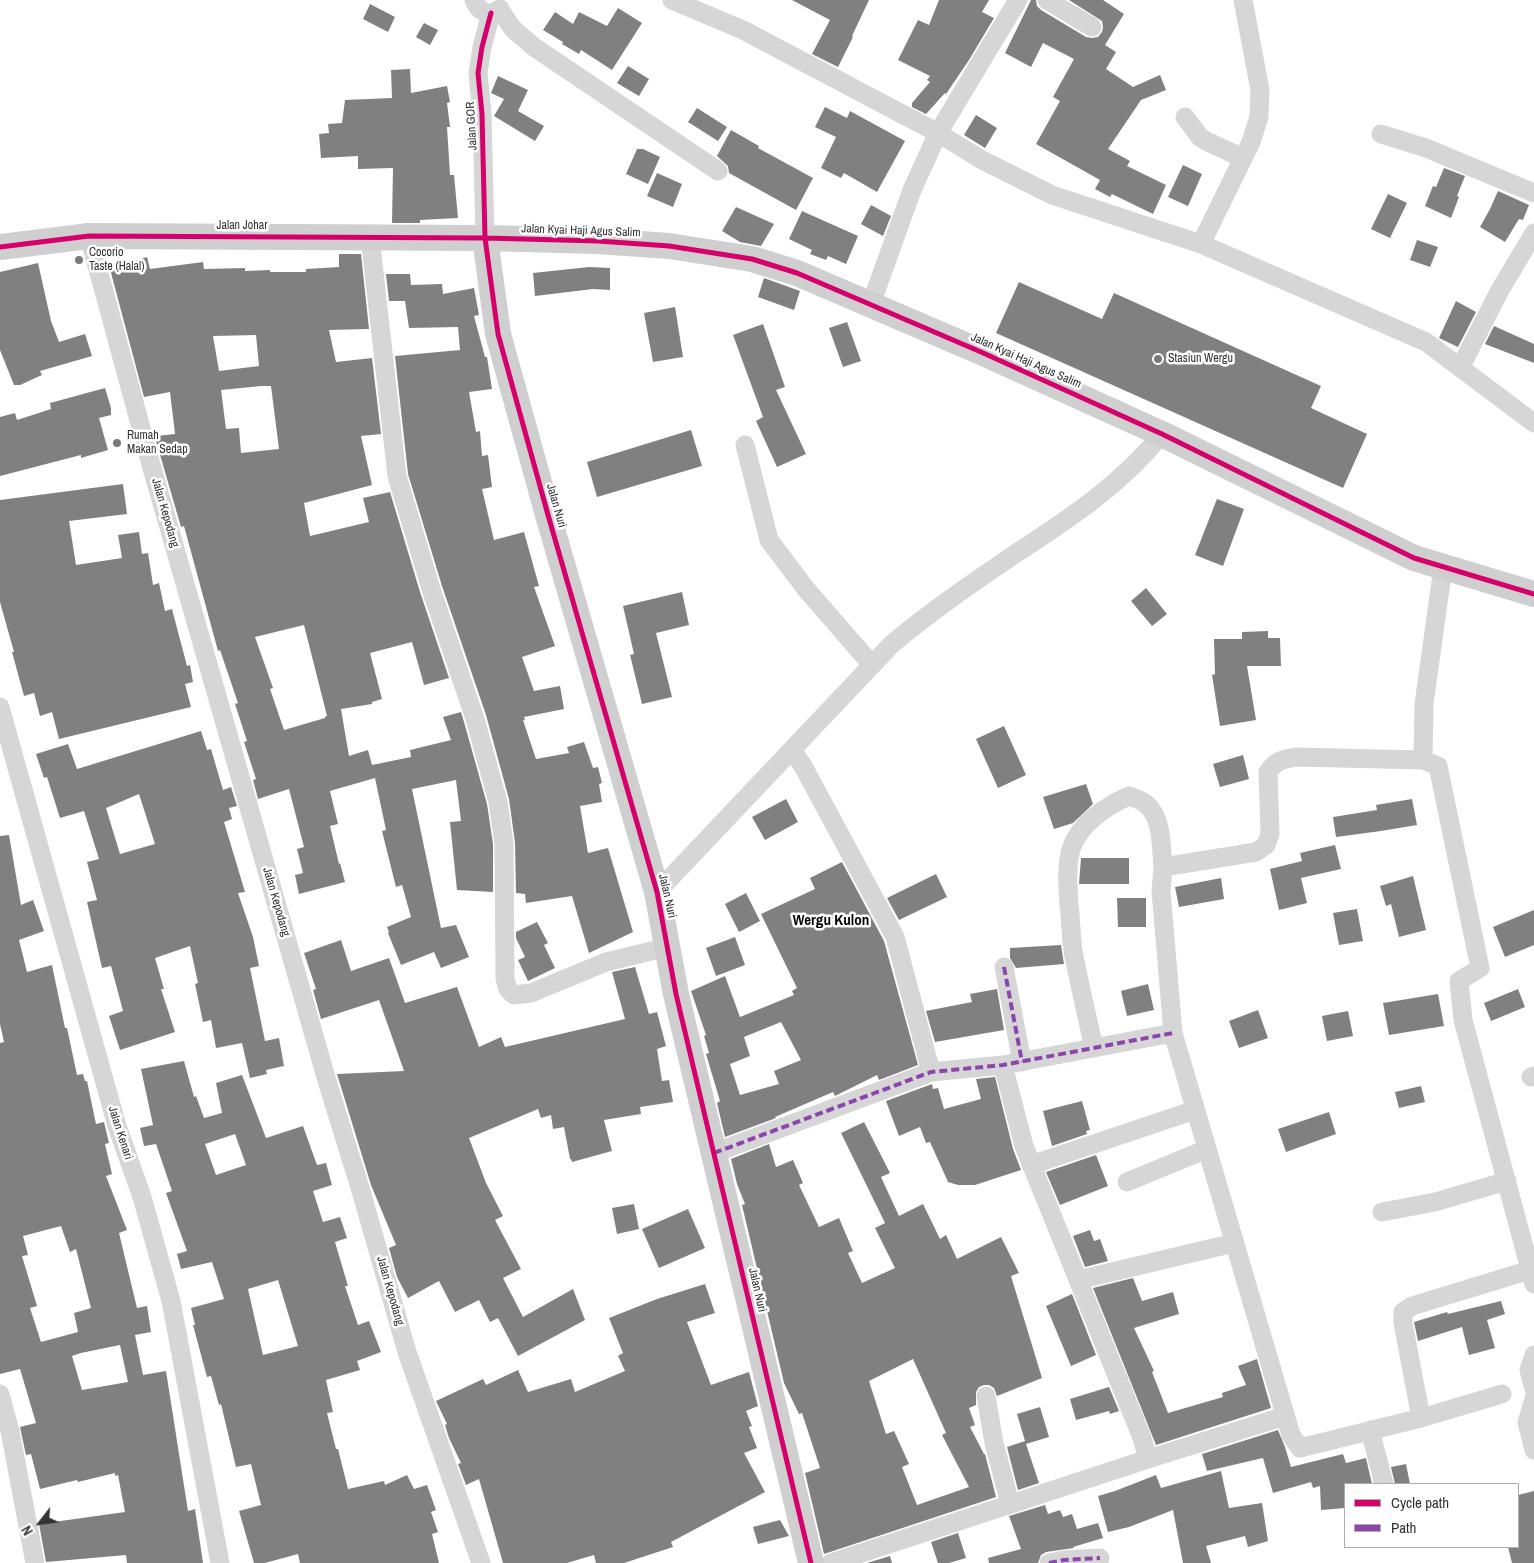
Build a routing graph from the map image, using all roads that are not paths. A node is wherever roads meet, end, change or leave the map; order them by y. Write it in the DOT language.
graph roads {
  1 [pos="474,0"];
  2 [pos="672,0"];
  3 [pos="1018,0"];
  4 [pos="1047,0"];
  5 [pos="1243,0"];
  6 [pos="499,8"];
  7 [pos="1092,27"];
  8 [pos="1185,117"];
  9 [pos="938,133"];
  10 [pos="1381,134"];
  11 [pos="1243,158"];
  12 [pos="718,171"];
  13 [pos="1534,193"];
  14 [pos="1534,233"];
  15 [pos="89,236"];
  16 [pos="370,237"];
  17 [pos="485,238"];
  18 [pos="1201,244"];
  19 [pos="0,247"];
  20 [pos="871,304"];
  21 [pos="1460,368"];
  22 [pos="1534,423"];
  23 [pos="1162,434"];
  24 [pos="745,446"];
  25 [pos="1443,567"];
  26 [pos="1534,594"];
  27 [pos="872,665"];
  28 [pos="0,707"];
  29 [pos="792,750"];
  30 [pos="1423,760"];
  31 [pos="1163,867"];
  32 [pos="657,892"];
  33 [pos="668,947"];
  34 [pos="1004,967"];
  35 [pos="1173,1033"];
  36 [pos="1094,1048"];
  37 [pos="1022,1062"];
  38 [pos="1004,1065"];
  39 [pos="931,1072"];
  40 [pos="1195,1110"];
  41 [pos="1207,1149"];
  42 [pos="714,1153"];
  43 [pos="1032,1165"];
  44 [pos="1507,1181"];
  45 [pos="1127,1182"];
  46 [pos="1382,1212"];
  47 [pos="1234,1243"];
  48 [pos="1532,1277"];
  49 [pos="1078,1280"];
  50 [pos="1534,1356"];
  51 [pos="1534,1389"];
  52 [pos="1502,1394"];
  53 [pos="986,1396"];
  54 [pos="1534,1399"];
  55 [pos="1,1402"];
  56 [pos="1285,1416"];
  57 [pos="1421,1418"];
  58 [pos="1370,1430"];
  59 [pos="1534,1450"];
  60 [pos="1148,1459"];
  61 [pos="1384,1483"];
  62 [pos="1010,1504"];
  63 [pos="1100,1558"];
  64 [pos="35,1563"];
  65 [pos="220,1563"];
  66 [pos="481,1563"];
  67 [pos="811,1563"];
  68 [pos="832,1563"];
  69 [pos="1049,1563"];
  1 -- 6 [label="street"];
  2 -- 9 [label="street"];
  3 -- 9 [label="street"];
  4 -- 7 [label="street"];
  5 -- 11 [label="street"];
  6 -- 12 [label="street"];
  6 -- 17 [label="street, Jalan GOR"];
  8 -- 11 [label="street"];
  9 -- 18 [label="street"];
  9 -- 20 [label="street"];
  10 -- 13 [label="street"];
  11 -- 18 [label="street"];
  14 -- 21 [label="street"];
  15 -- 16 [label="street, Jalan Johar"];
  15 -- 19 [label="street, Jalan Johar"];
  15 -- 66 [label="street, Jalan Kepodang"];
  16 -- 17 [label="street, Jalan Johar"];
  16 -- 33 [label="street"];
  17 -- 20 [label="street, Jalan Kyai Haji Agus Salim"];
  17 -- 32 [label="street, Jalan Nuri"];
  18 -- 21 [label="street"];
  20 -- 23 [label="street, Jalan Kyai Haji Agus Salim"];
  21 -- 22 [label="street"];
  23 -- 25 [label="street, Jalan Kyai Haji Agus Salim"];
  23 -- 27 [label="street"];
  24 -- 27 [label="street"];
  25 -- 26 [label="street, Jalan Kyai Haji Agus Salim"];
  25 -- 30 [label="street"];
  27 -- 29 [label="street"];
  28 -- 65 [label="street, Jalan Kenari"];
  29 -- 32 [label="street"];
  29 -- 39 [label="street"];
  30 -- 31 [label="street"];
  30 -- 44 [label="street"];
  31 -- 35 [label="street"];
  31 -- 36 [label="street"];
  32 -- 33 [label="street, Jalan Nuri"];
  33 -- 42 [label="street, Jalan Nuri"];
  34 -- 37 [label="street"];
  35 -- 36 [label="street"];
  35 -- 40 [label="street"];
  36 -- 37 [label="street"];
  37 -- 38 [label="street"];
  38 -- 39 [label="street"];
  38 -- 43 [label="street"];
  39 -- 42 [label="street"];
  40 -- 41 [label="street"];
  40 -- 43 [label="street"];
  41 -- 45 [label="street"];
  41 -- 47 [label="street"];
  42 -- 67 [label="street, Jalan Nuri"];
  43 -- 49 [label="street"];
  44 -- 46 [label="street"];
  44 -- 48 [label="street"];
  47 -- 49 [label="street"];
  47 -- 56 [label="street"];
  48 -- 57 [label="street"];
  49 -- 60 [label="street"];
  50 -- 51 [label="street"];
  52 -- 57 [label="street"];
  53 -- 62 [label="street"];
  54 -- 59 [label="street"];
  55 -- 64 [label="street"];
  56 -- 58 [label="street"];
  56 -- 60 [label="street"];
  57 -- 58 [label="street"];
  58 -- 61 [label="street"];
  60 -- 62 [label="street"];
  62 -- 68 [label="street"];
  63 -- 69 [label="street"];
}
